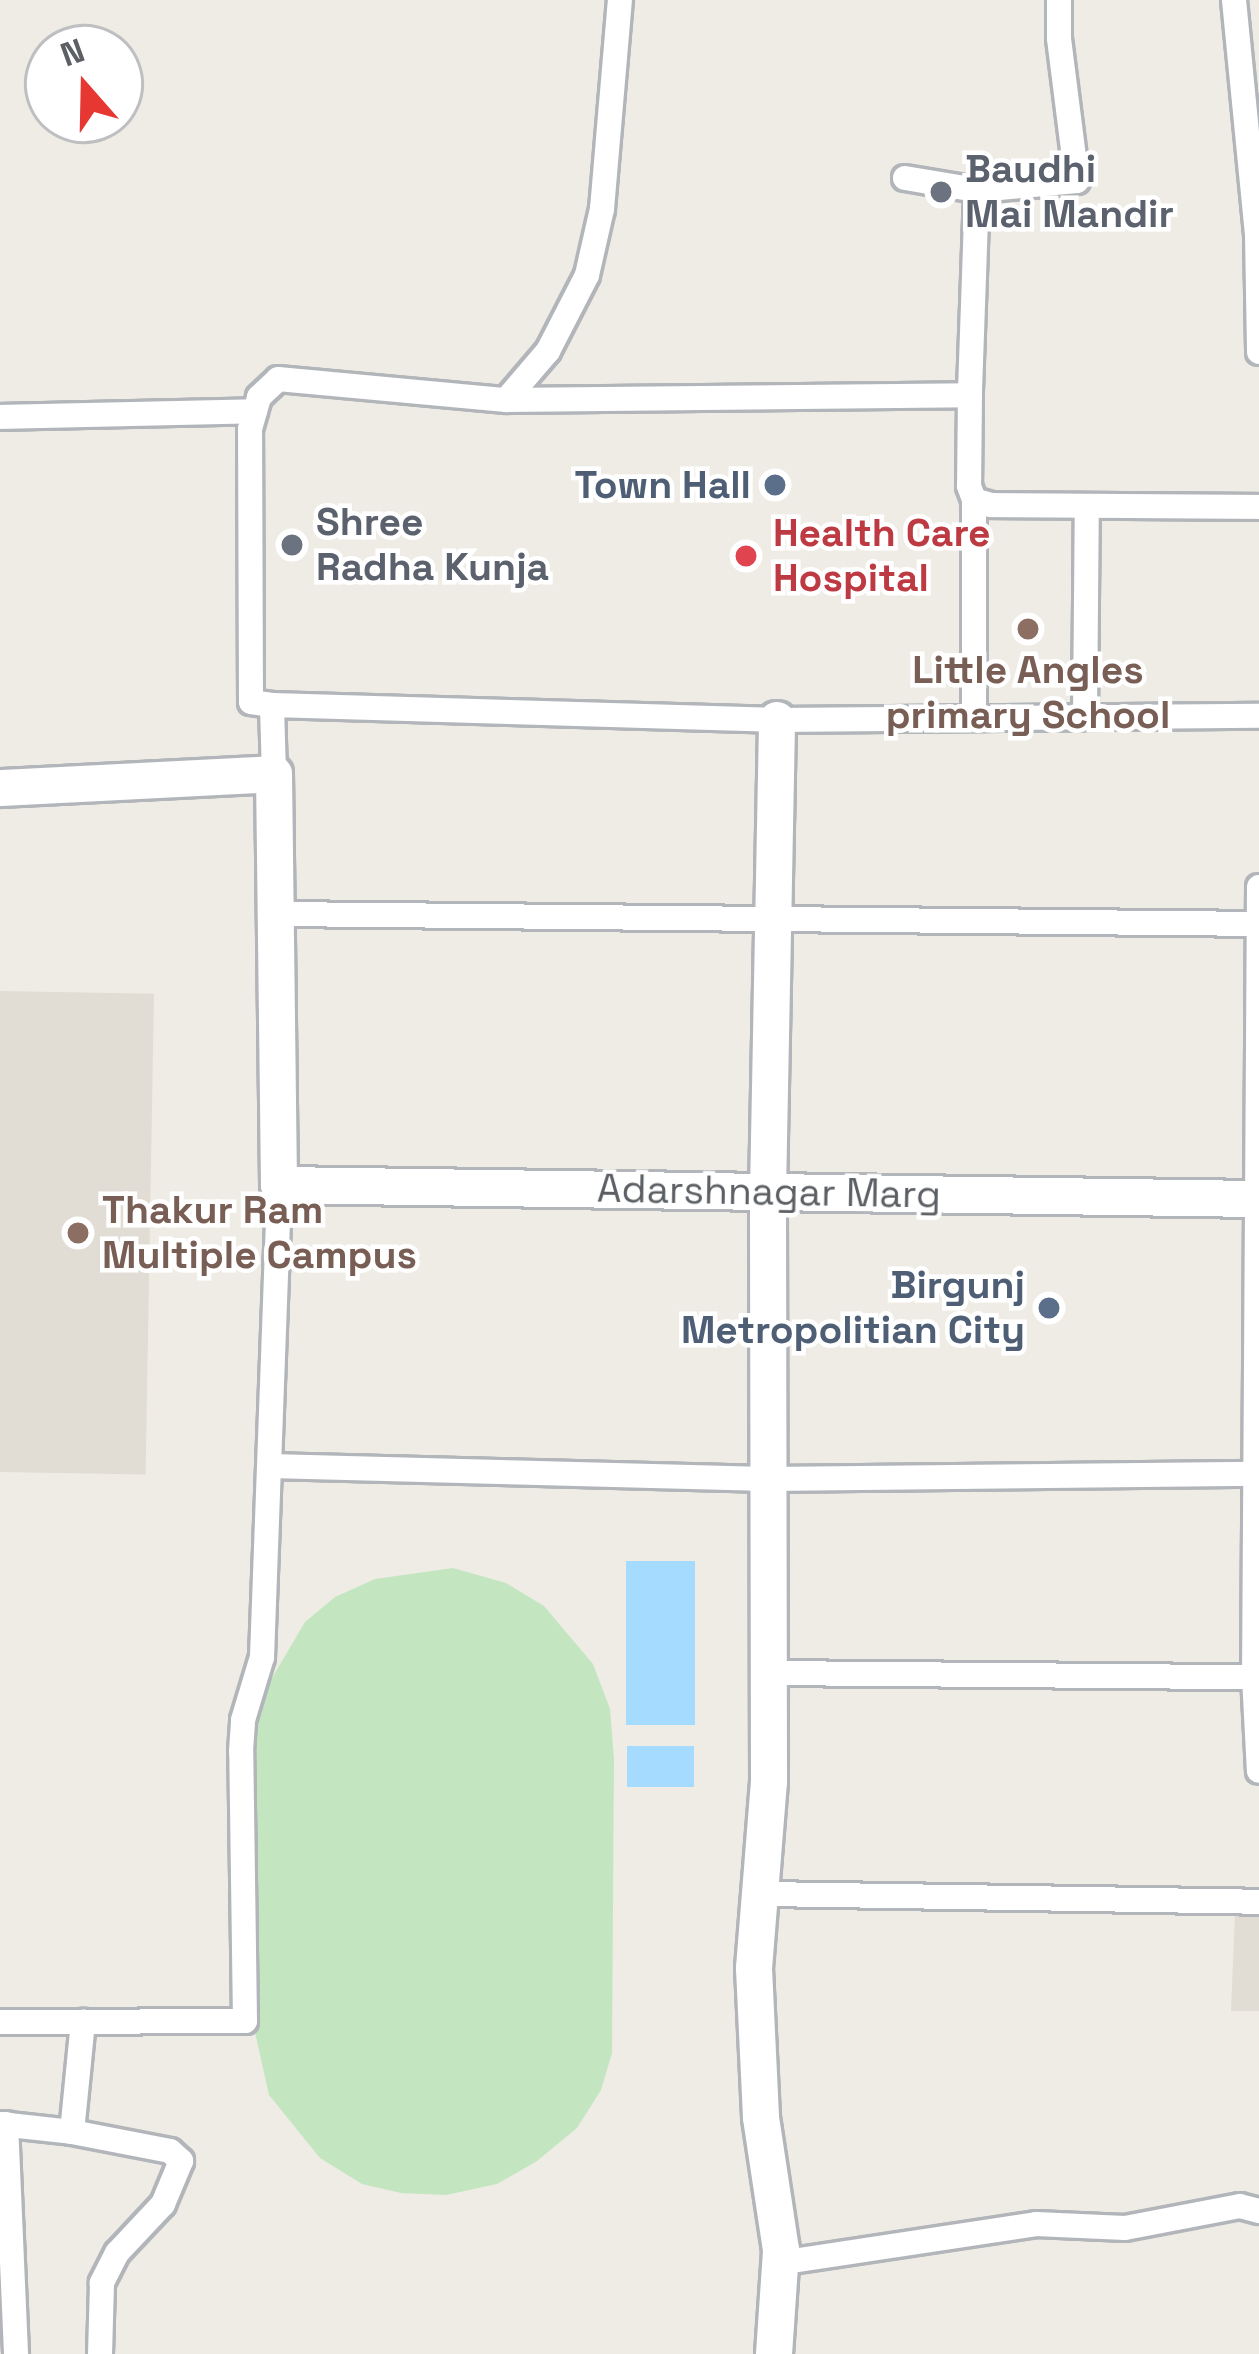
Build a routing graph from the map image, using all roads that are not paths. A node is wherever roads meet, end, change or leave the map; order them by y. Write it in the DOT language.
graph roads {
  1 [pos="620,0"];
  2 [pos="1059,0"];
  3 [pos="1234,0"];
  4 [pos="905,178"];
  5 [pos="977,190"];
  6 [pos="1259,352"];
  7 [pos="970,395"];
  8 [pos="506,400"];
  9 [pos="255,411"];
  10 [pos="0,417"];
  11 [pos="974,500"];
  12 [pos="1087,506"];
  13 [pos="1259,507"];
  14 [pos="272,705"];
  15 [pos="1085,715"];
  16 [pos="974,716"];
  17 [pos="1259,716"];
  18 [pos="777,719"];
  19 [pos="274,774"];
  20 [pos="0,788"];
  21 [pos="1259,887"];
  22 [pos="277,914"];
  23 [pos="771,922"];
  24 [pos="1259,923"];
  25 [pos="279,1184"];
  26 [pos="768,1192"];
  27 [pos="1258,1199"];
  28 [pos="270,1466"];
  29 [pos="1257,1474"];
  30 [pos="767,1479"];
  31 [pos="768,1673"];
  32 [pos="1257,1676"];
  33 [pos="1259,1771"];
  34 [pos="764,1894"];
  35 [pos="1259,1902"];
  36 [pos="0,2022"];
  37 [pos="83,2022"];
  38 [pos="3,2124"];
  39 [pos="72,2132"];
  40 [pos="1259,2211"];
  41 [pos="779,2263"];
  42 [pos="16,2354"];
  43 [pos="100,2354"];
  44 [pos="773,2354"];
  1 -- 8 [label="street"];
  2 -- 5 [label="street"];
  3 -- 6 [label="street"];
  4 -- 5 [label="street"];
  5 -- 7 [label="street"];
  7 -- 8 [label="street"];
  7 -- 11 [label="street"];
  8 -- 9 [label="street"];
  9 -- 10 [label="street"];
  9 -- 14 [label="street"];
  11 -- 12 [label="street"];
  11 -- 16 [label="street"];
  12 -- 13 [label="street"];
  12 -- 15 [label="street"];
  14 -- 18 [label="street"];
  14 -- 19 [label="street"];
  15 -- 16 [label="street"];
  15 -- 17 [label="street"];
  16 -- 18 [label="street"];
  18 -- 23 [label="street"];
  19 -- 20 [label="street"];
  19 -- 22 [label="street"];
  21 -- 24 [label="street"];
  22 -- 23 [label="street"];
  22 -- 25 [label="street"];
  23 -- 24 [label="street"];
  23 -- 26 [label="street"];
  24 -- 27 [label="street"];
  25 -- 26 [label="street, Adarshnagar Marg"];
  25 -- 28 [label="street"];
  26 -- 27 [label="street, Adarshnagar Marg"];
  26 -- 30 [label="street"];
  27 -- 29 [label="street"];
  28 -- 30 [label="street"];
  28 -- 37 [label="street"];
  29 -- 30 [label="street"];
  29 -- 32 [label="street"];
  30 -- 31 [label="street"];
  31 -- 32 [label="street"];
  31 -- 34 [label="street"];
  32 -- 33 [label="street"];
  34 -- 35 [label="street"];
  34 -- 41 [label="street"];
  36 -- 37 [label="street"];
  37 -- 39 [label="street"];
  38 -- 39 [label="street"];
  38 -- 42 [label="street"];
  39 -- 43 [label="street"];
  40 -- 41 [label="street"];
  41 -- 44 [label="street"];
}
